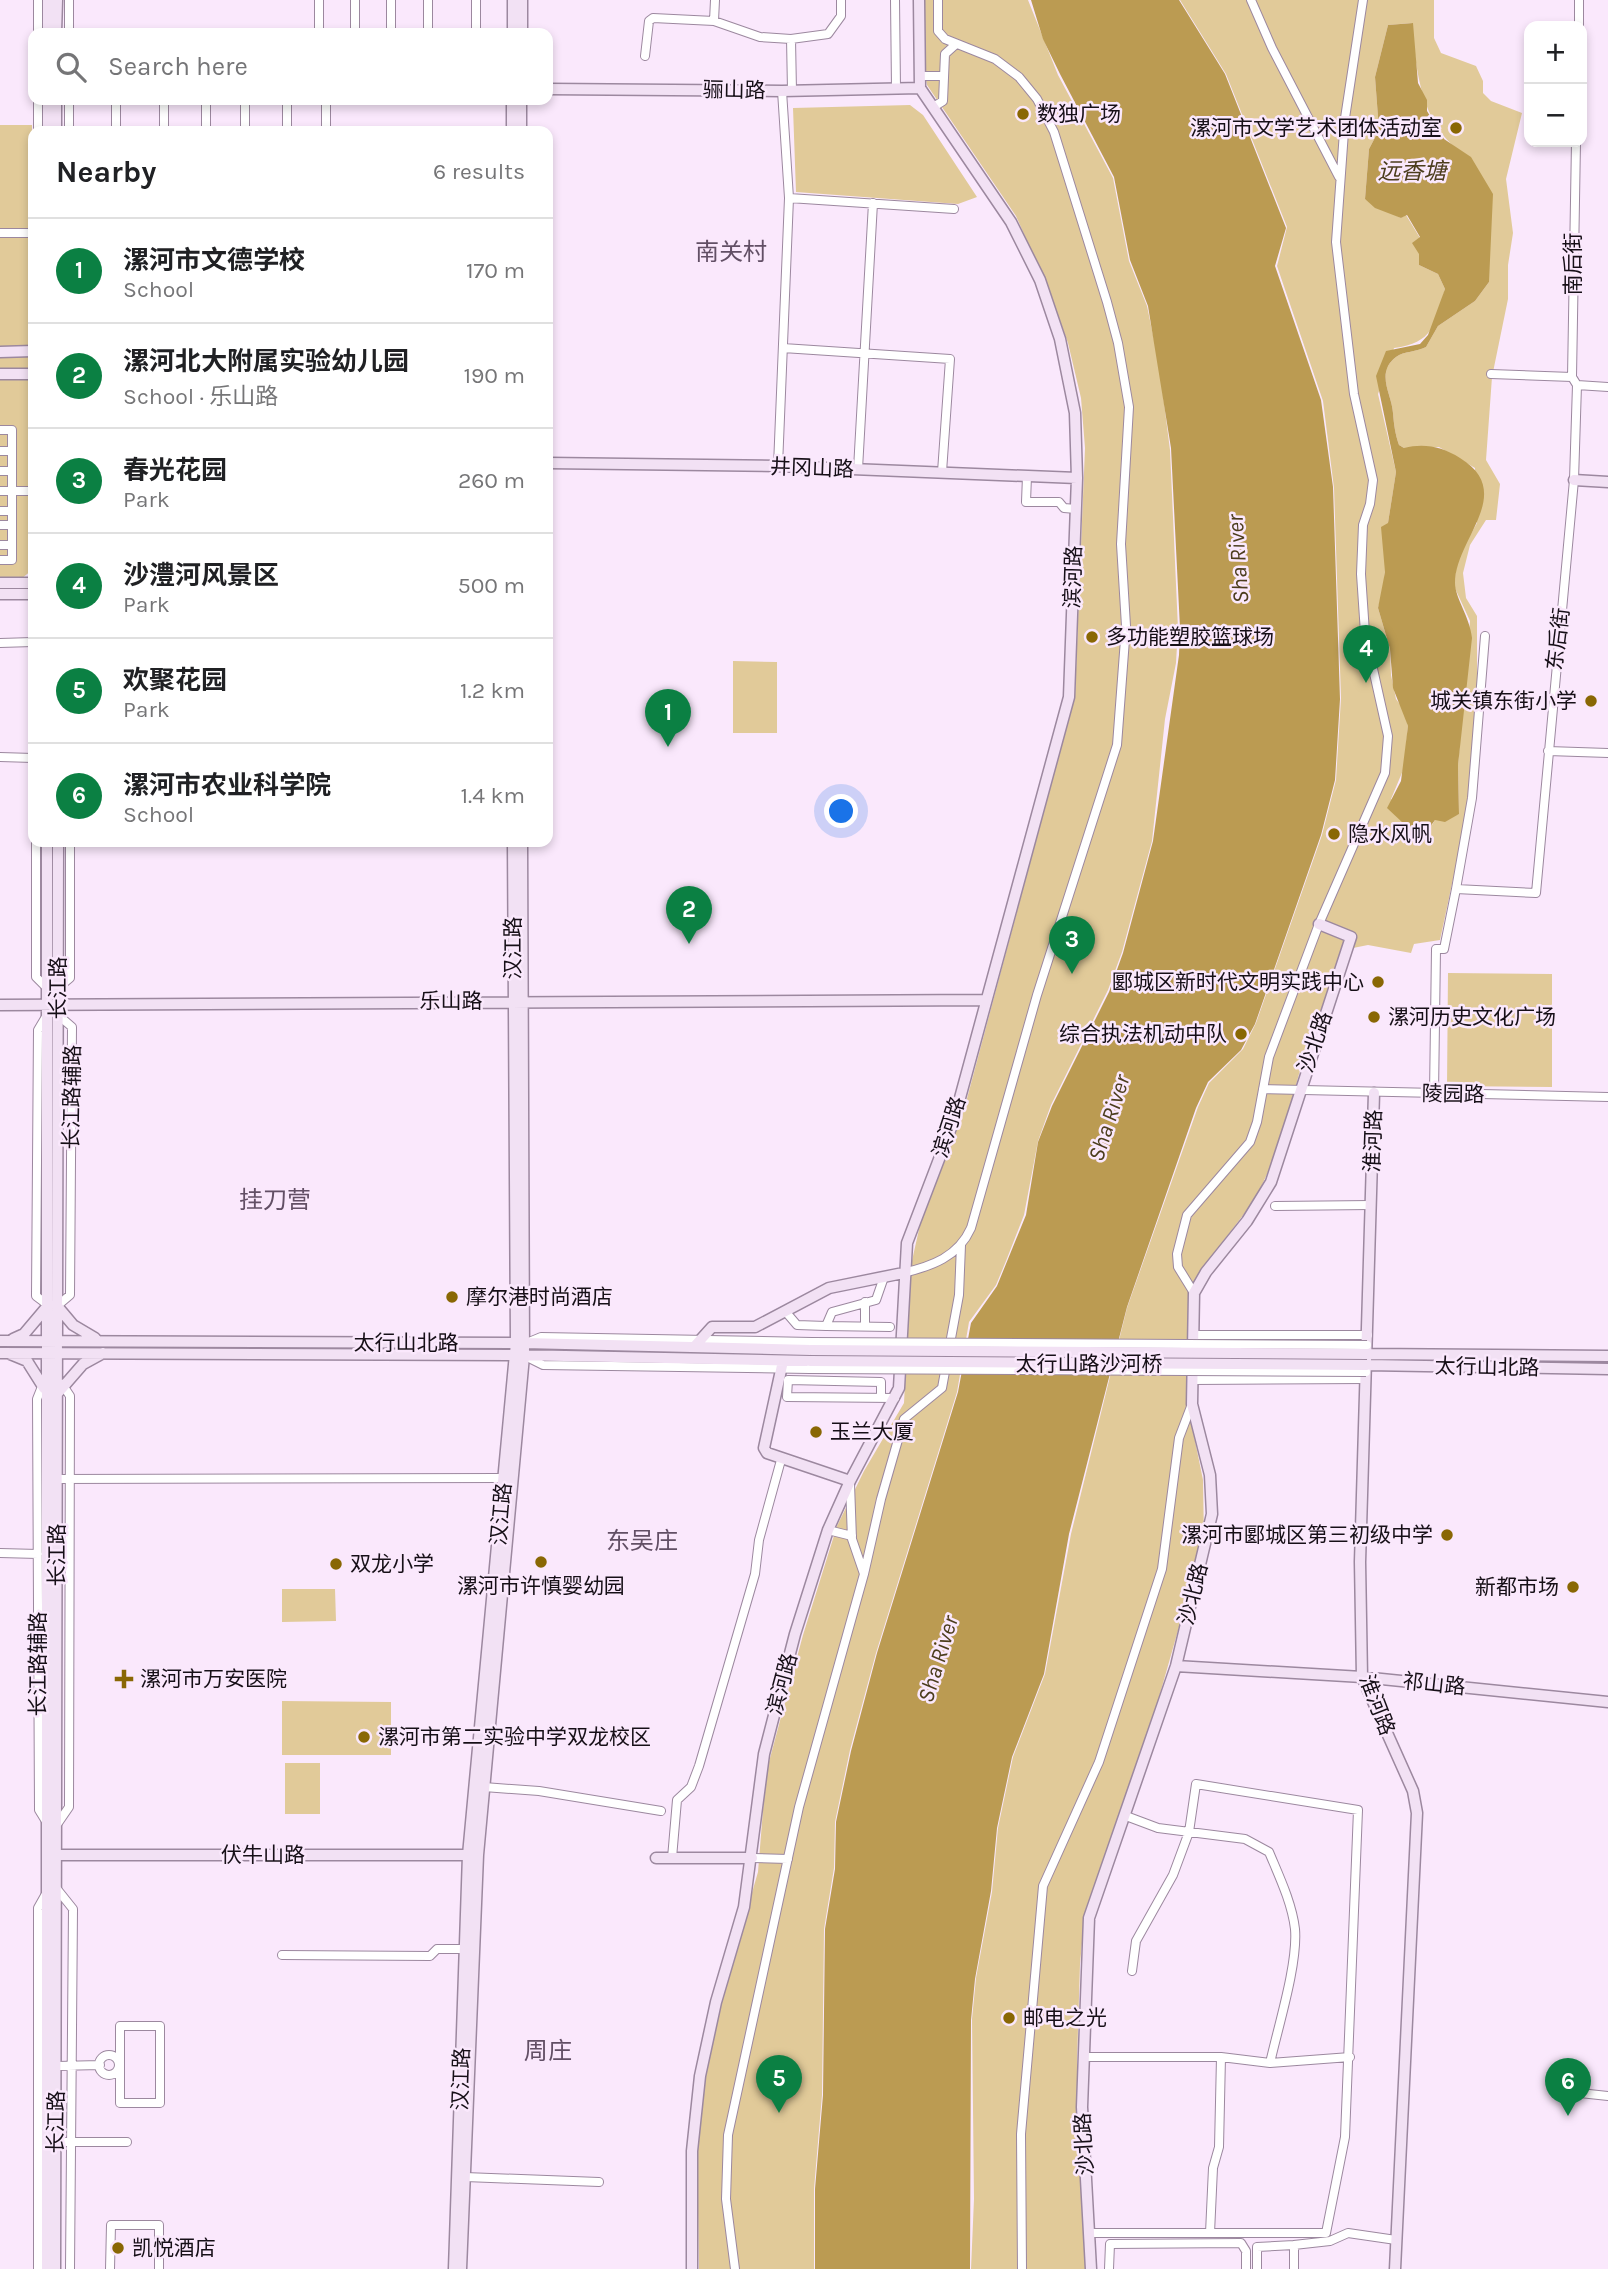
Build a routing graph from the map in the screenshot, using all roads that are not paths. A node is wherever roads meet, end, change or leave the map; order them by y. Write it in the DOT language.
graph roads {
  1 [pos="38,0"];
  2 [pos="48,0"];
  3 [pos="57,0"];
  4 [pos="69,0"];
  5 [pos="319,0"];
  6 [pos="355,0"];
  7 [pos="391,0"];
  8 [pos="428,0"];
  9 [pos="476,0"];
  10 [pos="513,0"];
  11 [pos="523,0"];
  12 [pos="715,0"];
  13 [pos="841,0"];
  14 [pos="895,0"];
  15 [pos="919,0"];
  16 [pos="938,0"];
  17 [pos="1251,0"];
  18 [pos="1363,0"];
  19 [pos="1579,0"];
  20 [pos="1579,21"];
  21 [pos="714,22"];
  22 [pos="38,28"];
  23 [pos="48,28"];
  24 [pos="56,28"];
  25 [pos="69,28"];
  26 [pos="319,28"];
  27 [pos="355,28"];
  28 [pos="391,28"];
  29 [pos="428,28"];
  30 [pos="476,28"];
  31 [pos="513,28"];
  32 [pos="522,28"];
  33 [pos="938,31"];
  34 [pos="791,39"];
  35 [pos="955,45"];
  36 [pos="945,54"];
  37 [pos="645,55"];
  38 [pos="944,76"];
  39 [pos="920,82"];
  40 [pos="896,88"];
  41 [pos="553,89"];
  42 [pos="787,91"];
  43 [pos="38,105"];
  44 [pos="48,105"];
  45 [pos="56,105"];
  46 [pos="69,105"];
  47 [pos="116,105"];
  48 [pos="164,105"];
  49 [pos="206,105"];
  50 [pos="244,105"];
  51 [pos="287,105"];
  52 [pos="326,105"];
  53 [pos="512,105"];
  54 [pos="521,105"];
  55 [pos="935,106"];
  56 [pos="38,126"];
  57 [pos="48,126"];
  58 [pos="56,126"];
  59 [pos="69,126"];
  60 [pos="116,126"];
  61 [pos="164,126"];
  62 [pos="206,126"];
  63 [pos="245,126"];
  64 [pos="287,126"];
  65 [pos="326,126"];
  66 [pos="512,126"];
  67 [pos="521,126"];
  68 [pos="1576,147"];
  69 [pos="1339,177"];
  70 [pos="789,198"];
  71 [pos="873,203"];
  72 [pos="954,209"];
  73 [pos="0,233"];
  74 [pos="28,233"];
  75 [pos="783,348"];
  76 [pos="28,351"];
  77 [pos="0,352"];
  78 [pos="865,352"];
  79 [pos="0,374"];
  80 [pos="28,374"];
  81 [pos="1491,374"];
  82 [pos="1572,377"];
  83 [pos="1577,385"];
  84 [pos="1608,387"];
  85 [pos="0,430"];
  86 [pos="12,450"];
  87 [pos="0,451"];
  88 [pos="553,463"];
  89 [pos="778,466"];
  90 [pos="858,469"];
  91 [pos="0,471"];
  92 [pos="12,471"];
  93 [pos="942,472"];
  94 [pos="1027,476"];
  95 [pos="1077,478"];
  96 [pos="1574,480"];
  97 [pos="1608,481"];
  98 [pos="0,491"];
  99 [pos="12,491"];
  100 [pos="28,491"];
  101 [pos="1076,509"];
  102 [pos="0,511"];
  103 [pos="12,511"];
  104 [pos="12,525"];
  105 [pos="0,526"];
  106 [pos="0,545"];
  107 [pos="12,545"];
  108 [pos="0,560"];
  109 [pos="0,583"];
  110 [pos="28,583"];
  111 [pos="0,594"];
  112 [pos="28,594"];
  113 [pos="1485,636"];
  114 [pos="28,642"];
  115 [pos="0,643"];
  116 [pos="1548,751"];
  117 [pos="1608,753"];
  118 [pos="0,757"];
  119 [pos="28,758"];
  120 [pos="36,847"];
  121 [pos="47,847"];
  122 [pos="58,847"];
  123 [pos="70,847"];
  124 [pos="513,847"];
  125 [pos="522,847"];
  126 [pos="1455,888"];
  127 [pos="1319,924"];
  128 [pos="52,988"];
  129 [pos="518,1000"];
  130 [pos="986,1000"];
  131 [pos="0,1005"];
  132 [pos="52,1010"];
  133 [pos="1263,1089"];
  134 [pos="1298,1091"];
  135 [pos="1374,1093"];
  136 [pos="1434,1094"];
  137 [pos="1608,1097"];
  138 [pos="1371,1205"];
  139 [pos="1275,1206"];
  140 [pos="961,1245"];
  141 [pos="903,1273"];
  142 [pos="884,1276"];
  143 [pos="1194,1293"];
  144 [pos="865,1302"];
  145 [pos="52,1306"];
  146 [pos="785,1311"];
  147 [pos="826,1326"];
  148 [pos="865,1326"];
  149 [pos="890,1327"];
  150 [pos="1194,1335"];
  151 [pos="697,1344"];
  152 [pos="52,1346"];
  153 [pos="4,1347"];
  154 [pos="104,1347"];
  155 [pos="520,1349"];
  156 [pos="811,1356"];
  157 [pos="1608,1356"];
  158 [pos="1367,1358"];
  159 [pos="782,1365"];
  160 [pos="1608,1370"];
  161 [pos="1193,1380"];
  162 [pos="52,1385"];
  163 [pos="881,1398"];
  164 [pos="895,1398"];
  165 [pos="1192,1404"];
  166 [pos="781,1460"];
  167 [pos="504,1478"];
  168 [pos="57,1479"];
  169 [pos="70,1479"];
  170 [pos="850,1481"];
  171 [pos="828,1530"];
  172 [pos="852,1536"];
  173 [pos="0,1553"];
  174 [pos="38,1554"];
  175 [pos="864,1574"];
  176 [pos="1176,1666"];
  177 [pos="1362,1677"];
  178 [pos="1608,1702"];
  179 [pos="484,1787"];
  180 [pos="661,1811"];
  181 [pos="1126,1816"];
  182 [pos="53,1824"];
  183 [pos="1189,1832"];
  184 [pos="53,1855"];
  185 [pos="473,1855"];
  186 [pos="656,1858"];
  187 [pos="671,1858"];
  188 [pos="752,1858"];
  189 [pos="788,1859"];
  190 [pos="53,1889"];
  191 [pos="465,1949"];
  192 [pos="282,1955"];
  193 [pos="1132,1971"];
  194 [pos="1083,2056"];
  195 [pos="1222,2057"];
  196 [pos="1350,2057"];
  197 [pos="1270,2063"];
  198 [pos="120,2064"];
  199 [pos="100,2065"];
  200 [pos="57,2066"];
  201 [pos="71,2066"];
  202 [pos="1580,2092"];
  203 [pos="1608,2096"];
  204 [pos="127,2142"];
  205 [pos="56,2143"];
  206 [pos="71,2143"];
  207 [pos="465,2177"];
  208 [pos="599,2182"];
  209 [pos="1210,2233"];
  210 [pos="1090,2234"];
  211 [pos="1396,2240"];
  212 [pos="1294,2245"];
  213 [pos="38,2269"];
  214 [pos="47,2269"];
  215 [pos="55,2269"];
  216 [pos="70,2269"];
  217 [pos="110,2269"];
  218 [pos="159,2269"];
  219 [pos="454,2269"];
  220 [pos="461,2269"];
  221 [pos="692,2269"];
  222 [pos="735,2269"];
  223 [pos="1023,2269"];
  224 [pos="1091,2269"];
  225 [pos="1110,2269"];
  226 [pos="1246,2269"];
  227 [pos="1257,2269"];
  228 [pos="1294,2269"];
  229 [pos="1395,2269"];
  1 -- 22 [label="street"];
  2 -- 23 [label="street"];
  3 -- 24 [label="street"];
  4 -- 25 [label="street"];
  5 -- 26 [label="street"];
  6 -- 27 [label="street"];
  7 -- 28 [label="street"];
  8 -- 29 [label="street"];
  9 -- 30 [label="street"];
  10 -- 31 [label="street"];
  11 -- 32 [label="street"];
  12 -- 21 [label="street"];
  13 -- 34 [label="street"];
  14 -- 40 [label="street"];
  15 -- 39 [label="street"];
  16 -- 33 [label="street"];
  17 -- 69 [label="street"];
  18 -- 69 [label="street"];
  19 -- 20 [label="street"];
  21 -- 34 [label="street"];
  21 -- 37 [label="street"];
  33 -- 35 [label="street"];
  33 -- 36 [label="street"];
  34 -- 42 [label="street"];
  35 -- 36 [label="street"];
  35 -- 140 [label="street"];
  36 -- 38 [label="street"];
  38 -- 39 [label="street"];
  38 -- 55 [label="street"];
  39 -- 40 [label="street, 骊山路"];
  39 -- 55 [label="street, 滨河路"];
  40 -- 42 [label="street, 骊山路"];
  41 -- 42 [label="street, 骊山路"];
  42 -- 70 [label="street"];
  43 -- 56 [label="street"];
  44 -- 57 [label="street"];
  45 -- 58 [label="street"];
  46 -- 59 [label="street"];
  47 -- 60 [label="street"];
  48 -- 61 [label="street"];
  49 -- 62 [label="street"];
  50 -- 63 [label="street"];
  51 -- 64 [label="street"];
  52 -- 65 [label="street"];
  53 -- 66 [label="street"];
  54 -- 67 [label="street"];
  55 -- 95 [label="street, 滨河路"];
  68 -- 82 [label="street, 南后街"];
  69 -- 127 [label="street"];
  70 -- 71 [label="street"];
  70 -- 75 [label="street"];
  71 -- 72 [label="street"];
  71 -- 78 [label="street"];
  73 -- 74 [label="street"];
  75 -- 78 [label="street"];
  75 -- 89 [label="street"];
  76 -- 77 [label="street"];
  78 -- 90 [label="street"];
  78 -- 93 [label="street"];
  79 -- 80 [label="street"];
  81 -- 82 [label="street"];
  82 -- 83 [label="street"];
  83 -- 84 [label="street"];
  83 -- 96 [label="street, 东后街"];
  85 -- 86 [label="street"];
  86 -- 87 [label="street"];
  86 -- 92 [label="street"];
  88 -- 89 [label="street, 井冈山路"];
  89 -- 90 [label="street, 井冈山路"];
  90 -- 93 [label="street, 井冈山路"];
  91 -- 92 [label="street"];
  92 -- 99 [label="street"];
  93 -- 94 [label="street, 井冈山路"];
  94 -- 95 [label="street, 井冈山路"];
  94 -- 101 [label="street"];
  95 -- 101 [label="street, 滨河路"];
  96 -- 97 [label="street"];
  96 -- 116 [label="street, 东后街"];
  98 -- 99 [label="street"];
  99 -- 100 [label="street"];
  99 -- 103 [label="street"];
  101 -- 130 [label="street, 滨河路"];
  102 -- 103 [label="street"];
  103 -- 104 [label="street"];
  104 -- 105 [label="street"];
  104 -- 107 [label="street"];
  106 -- 107 [label="street"];
  107 -- 108 [label="street"];
  109 -- 110 [label="street"];
  111 -- 112 [label="street"];
  113 -- 126 [label="street"];
  114 -- 115 [label="street"];
  116 -- 117 [label="street"];
  116 -- 126 [label="street, 东后街"];
  118 -- 119 [label="street"];
  120 -- 128 [label="street"];
  121 -- 128 [label="street, 长江路"];
  122 -- 128 [label="street, 长江路"];
  123 -- 128 [label="street"];
  124 -- 129 [label="street, 汉江路"];
  125 -- 129 [label="street, 汉江路"];
  126 -- 136 [label="street"];
  127 -- 133 [label="street"];
  127 -- 134 [label="street, 沙北路"];
  128 -- 132 [label="street, 长江路"];
  129 -- 130 [label="street, 乐山路"];
  129 -- 132 [label="street, 乐山路"];
  129 -- 155 [label="street, 汉江路"];
  130 -- 141 [label="street, 滨河路"];
  131 -- 132 [label="street, 乐山路"];
  132 -- 145 [label="street, 长江路"];
  132 -- 145 [label="street, 长江路辅路"];
  133 -- 134 [label="street, 陵园路"];
  133 -- 143 [label="street"];
  134 -- 135 [label="street, 陵园路"];
  134 -- 143 [label="street, 沙北路"];
  135 -- 136 [label="street, 陵园路"];
  135 -- 138 [label="street, 淮河路"];
  136 -- 137 [label="street, 陵园路"];
  138 -- 139 [label="street"];
  138 -- 158 [label="street, 淮河路"];
  140 -- 141 [label="street"];
  140 -- 175 [label="street"];
  141 -- 142 [label="street"];
  141 -- 164 [label="street, 滨河路"];
  142 -- 144 [label="street"];
  142 -- 146 [label="street"];
  143 -- 150 [label="street, 沙北路"];
  144 -- 147 [label="street"];
  144 -- 148 [label="street"];
  145 -- 152 [label="street, 长江路"];
  145 -- 153 [label="street"];
  145 -- 154 [label="street"];
  146 -- 147 [label="street"];
  146 -- 151 [label="street"];
  147 -- 148 [label="street"];
  148 -- 149 [label="street"];
  150 -- 158 [label="street"];
  150 -- 161 [label="street, 沙北路"];
  151 -- 155 [label="street, 太行山北路"];
  151 -- 156 [label="street, 太行山北路"];
  152 -- 153 [label="street, 太行山北路"];
  152 -- 154 [label="street, 太行山北路"];
  152 -- 162 [label="street, 长江路"];
  153 -- 162 [label="street"];
  154 -- 155 [label="street, 太行山北路"];
  154 -- 162 [label="street"];
  155 -- 159 [label="street, 太行山北路"];
  155 -- 167 [label="street, 汉江路"];
  155 -- 179 [label="street, 汉江路"];
  156 -- 158 [label="street, 太行山路沙河桥, bridge"];
  156 -- 158 [label="street, bridge"];
  156 -- 159 [label="street, 太行山北路"];
  157 -- 158 [label="street, 太行山北路"];
  158 -- 160 [label="street, 太行山北路"];
  158 -- 161 [label="street"];
  158 -- 177 [label="street, 淮河路"];
  159 -- 166 [label="street"];
  161 -- 165 [label="street, 沙北路"];
  162 -- 168 [label="street, 长江路"];
  162 -- 169 [label="street, 长江路辅路"];
  162 -- 174 [label="street, 长江路辅路"];
  162 -- 182 [label="street, 长江路"];
  163 -- 163 [label="street"];
  163 -- 164 [label="street"];
  164 -- 170 [label="street, 滨河路"];
  165 -- 176 [label="street, 沙北路"];
  165 -- 223 [label="street"];
  166 -- 170 [label="street"];
  166 -- 187 [label="street"];
  167 -- 169 [label="street"];
  167 -- 185 [label="street, 汉江路"];
  168 -- 169 [label="street"];
  168 -- 182 [label="street, 长江路"];
  169 -- 182 [label="street, 长江路辅路"];
  170 -- 171 [label="street, 滨河路"];
  170 -- 172 [label="street"];
  171 -- 172 [label="street"];
  171 -- 188 [label="street, 滨河路"];
  172 -- 175 [label="street"];
  173 -- 174 [label="street"];
  174 -- 182 [label="street, 长江路辅路"];
  175 -- 189 [label="street"];
  176 -- 177 [label="street, 祁山路"];
  176 -- 181 [label="street, 沙北路"];
  177 -- 178 [label="street, 祁山路"];
  177 -- 211 [label="street, 淮河路"];
  179 -- 180 [label="street"];
  179 -- 185 [label="street, 汉江路"];
  181 -- 183 [label="street"];
  181 -- 194 [label="street, 沙北路"];
  182 -- 184 [label="street, 长江路"];
  183 -- 193 [label="street"];
  183 -- 196 [label="street"];
  183 -- 197 [label="street"];
  184 -- 185 [label="street, 伏牛山路"];
  184 -- 190 [label="street, 长江路"];
  185 -- 191 [label="street, 汉江路"];
  185 -- 207 [label="street, 汉江路"];
  186 -- 187 [label="street"];
  187 -- 188 [label="street"];
  188 -- 189 [label="street"];
  188 -- 221 [label="street, 滨河路"];
  189 -- 222 [label="street"];
  190 -- 200 [label="street, 长江路"];
  190 -- 201 [label="street"];
  190 -- 213 [label="street"];
  190 -- 214 [label="street, 长江路"];
  191 -- 192 [label="street"];
  191 -- 219 [label="street, 汉江路"];
  194 -- 195 [label="street"];
  194 -- 210 [label="street, 沙北路"];
  195 -- 197 [label="street"];
  195 -- 209 [label="street"];
  196 -- 197 [label="street"];
  196 -- 209 [label="street"];
  198 -- 198 [label="street"];
  198 -- 199 [label="street"];
  198 -- 199 [label="street"];
  199 -- 201 [label="street"];
  200 -- 201 [label="street"];
  200 -- 205 [label="street, 长江路"];
  201 -- 206 [label="street"];
  202 -- 203 [label="street"];
  204 -- 206 [label="street"];
  205 -- 206 [label="street"];
  205 -- 215 [label="street, 长江路"];
  206 -- 216 [label="street"];
  207 -- 208 [label="street"];
  207 -- 220 [label="street, 汉江路"];
  209 -- 210 [label="street"];
  210 -- 224 [label="street, 沙北路"];
  211 -- 212 [label="street"];
  211 -- 229 [label="street, 淮河路"];
  212 -- 227 [label="street"];
  212 -- 228 [label="street"];
  217 -- 218 [label="street"];
  225 -- 226 [label="street"];
}
